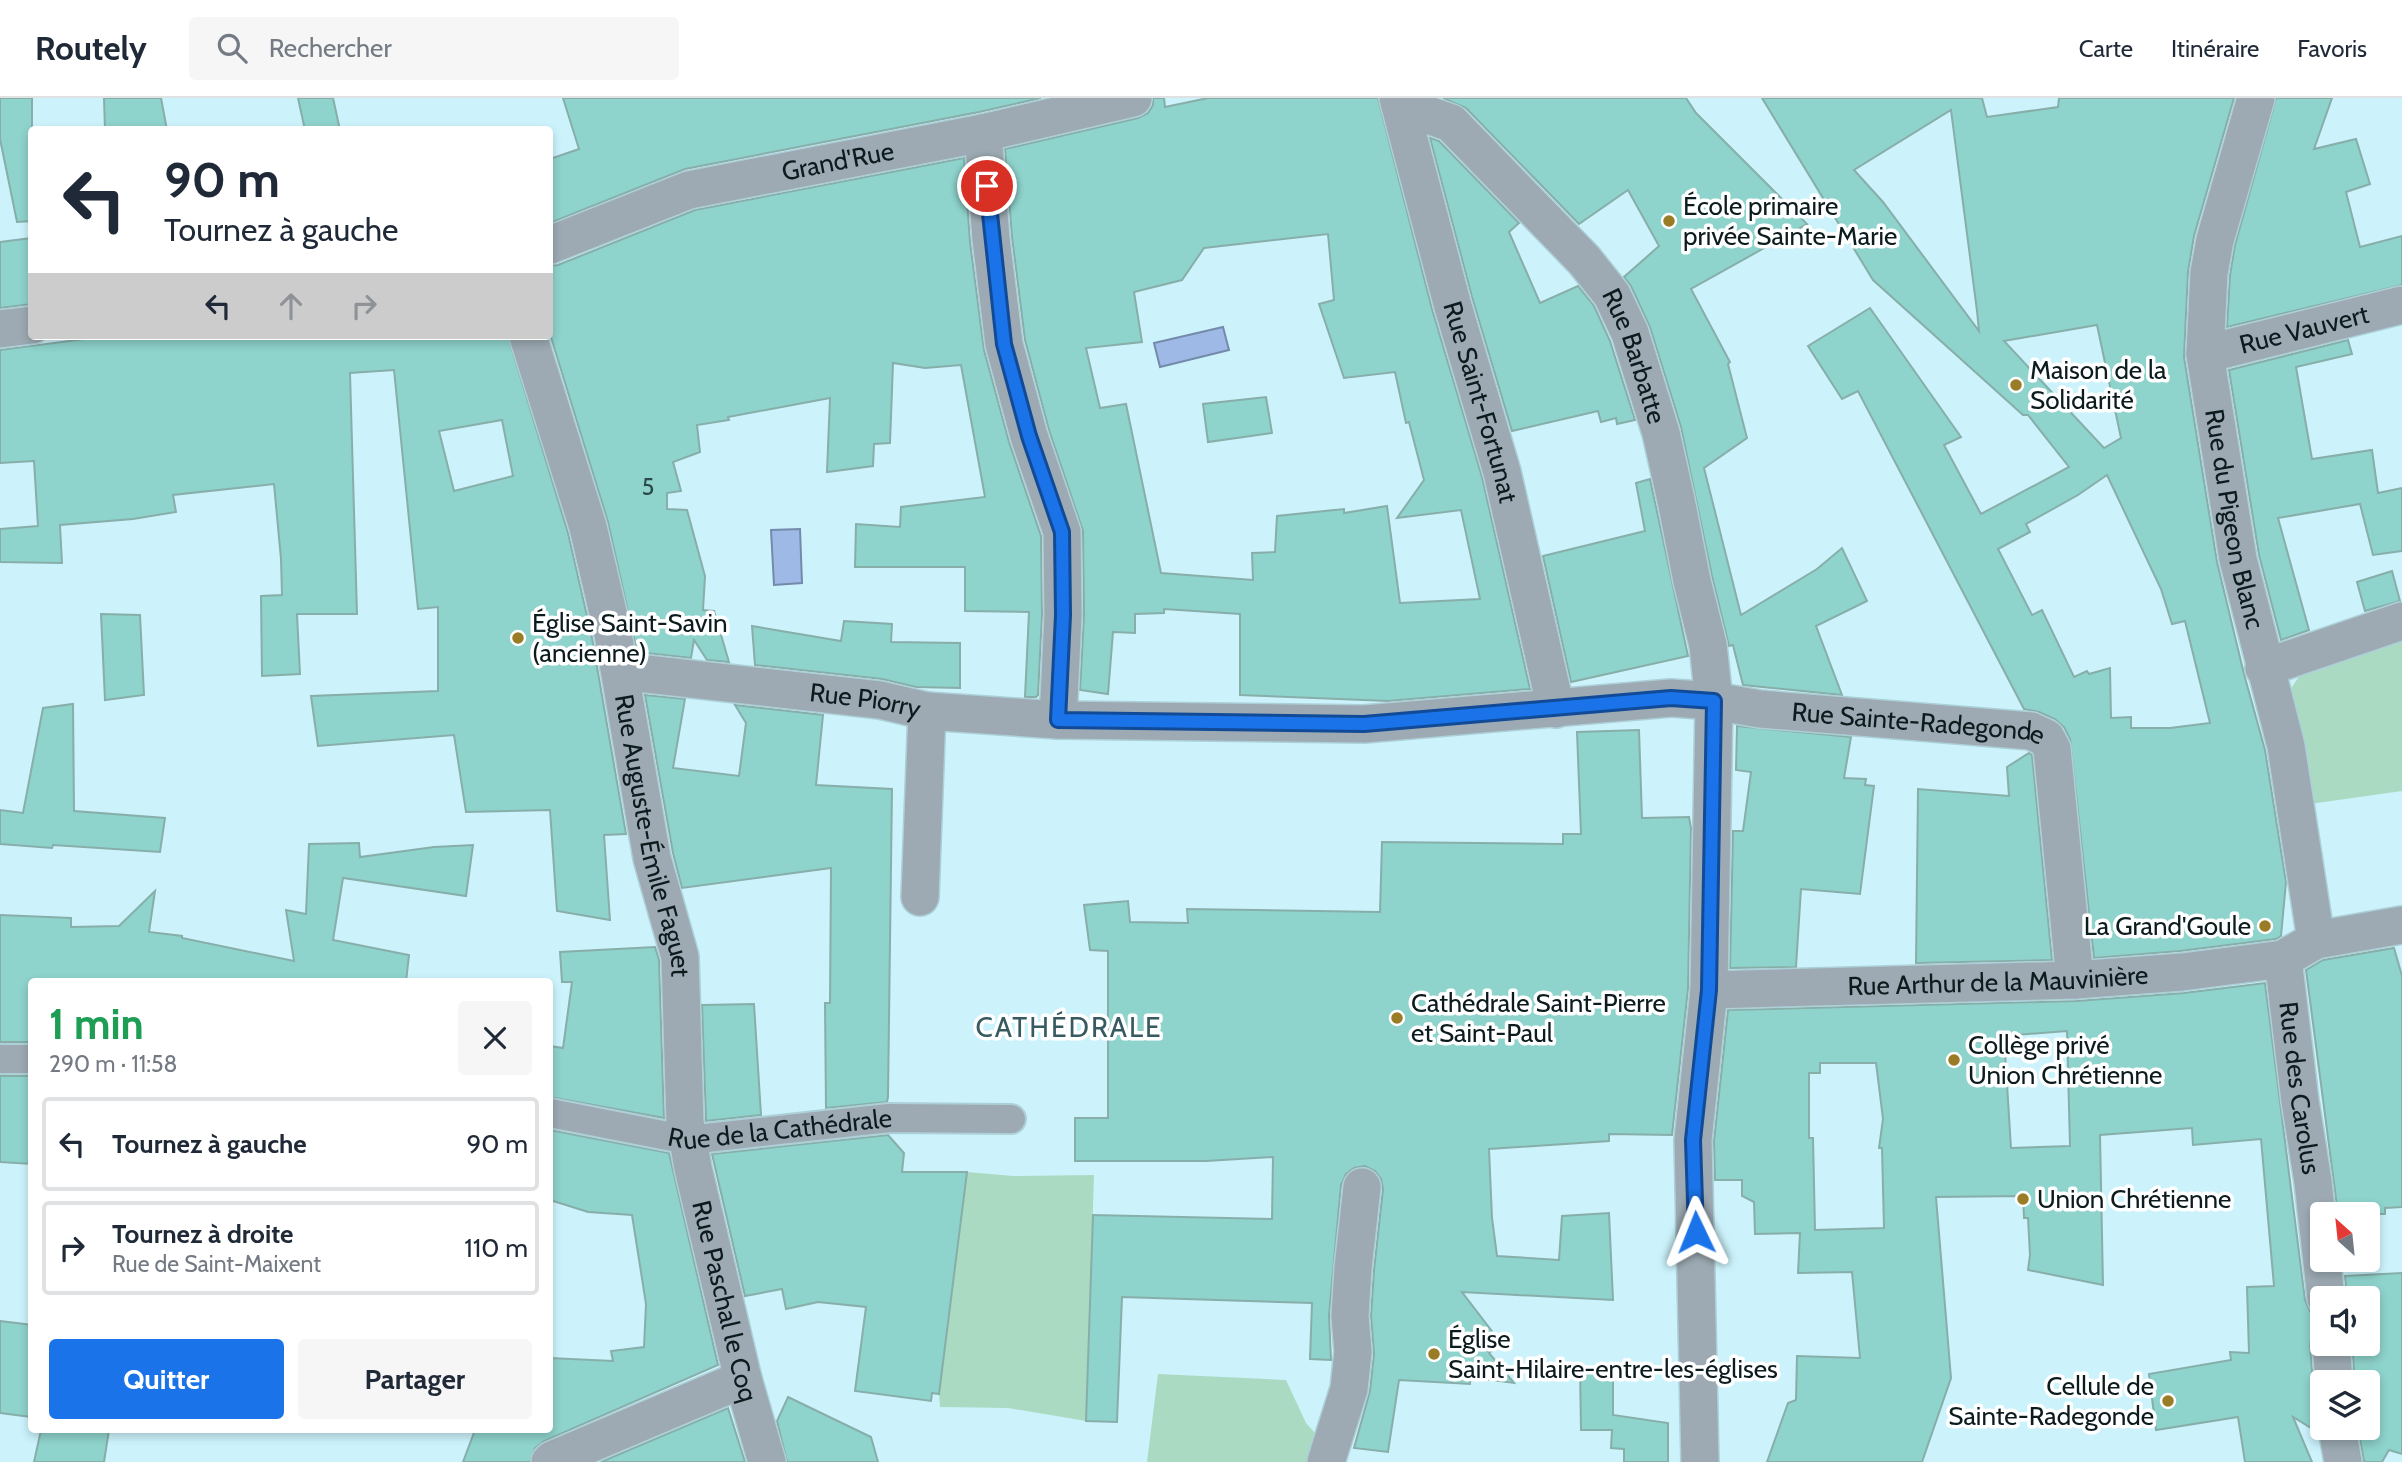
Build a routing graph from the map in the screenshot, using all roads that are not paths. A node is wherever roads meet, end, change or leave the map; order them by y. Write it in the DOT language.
graph roads {
  1 [pos="1133,98"];
  2 [pos="2256,98"];
  3 [pos="1399,101"];
  4 [pos="983,133"];
  5 [pos="553,244"];
  6 [pos="2402,305"];
  7 [pos="28,326"];
  8 [pos="0,329"];
  9 [pos="529,340"];
  10 [pos="2205,354"];
  11 [pos="2402,621"];
  12 [pos="2264,667"];
  13 [pos="620,671"];
  14 [pos="1714,701"];
  15 [pos="1556,709"];
  16 [pos="927,711"];
  17 [pos="1058,720"];
  18 [pos="920,897"];
  19 [pos="2402,925"];
  20 [pos="2316,940"];
  21 [pos="2283,959"];
  22 [pos="2075,980"];
  23 [pos="1709,990"];
  24 [pos="0,1059"];
  25 [pos="28,1059"];
  26 [pos="553,1114"];
  27 [pos="1011,1119"];
  28 [pos="688,1140"];
  29 [pos="1363,1187"];
  30 [pos="2325,1286"];
  31 [pos="743,1379"];
  32 [pos="2339,1440"];
  33 [pos="551,1462"];
  34 [pos="767,1462"];
  35 [pos="1326,1462"];
  36 [pos="1700,1462"];
  37 [pos="2343,1462"];
  1 -- 4 [label="street, Grand'Rue"];
  2 -- 10 [label="street, Rue du Pigeon Blanc"];
  3 -- 14 [label="street, Rue Barbatte"];
  3 -- 15 [label="street, Rue Saint-Fortunat"];
  4 -- 5 [label="street, Grand'Rue"];
  4 -- 17 [label="street"];
  6 -- 10 [label="street, Rue Vauvert"];
  7 -- 8 [label="street"];
  9 -- 13 [label="street, Rue Auguste-Émile Faguet"];
  10 -- 12 [label="street, Rue du Pigeon Blanc"];
  11 -- 12 [label="street"];
  12 -- 20 [label="street, Rue du Pigeon Blanc"];
  13 -- 16 [label="street, Rue Piorry"];
  13 -- 28 [label="street, Rue Auguste-Émile Faguet"];
  14 -- 15 [label="street"];
  14 -- 22 [label="street, Rue Sainte-Radegonde"];
  14 -- 23 [label="street, Rue Barbatte"];
  15 -- 17 [label="street"];
  16 -- 17 [label="street"];
  16 -- 18 [label="street, Rue Piorry"];
  19 -- 20 [label="street"];
  20 -- 21 [label="street"];
  21 -- 22 [label="street, Rue Arthur de la Mauvinière"];
  21 -- 30 [label="street, Rue des Carolus"];
  22 -- 23 [label="street, Rue Arthur de la Mauvinière"];
  23 -- 36 [label="street, Rue Barbatte"];
  24 -- 25 [label="street"];
  26 -- 28 [label="street, Rue de la Cathédrale"];
  27 -- 28 [label="street, Rue de la Cathédrale"];
  28 -- 31 [label="street, Rue Paschal le Coq"];
  29 -- 35 [label="street"];
  31 -- 33 [label="street"];
  31 -- 34 [label="street, Rue Paschal le Coq"];
  32 -- 37 [label="street"];
}
